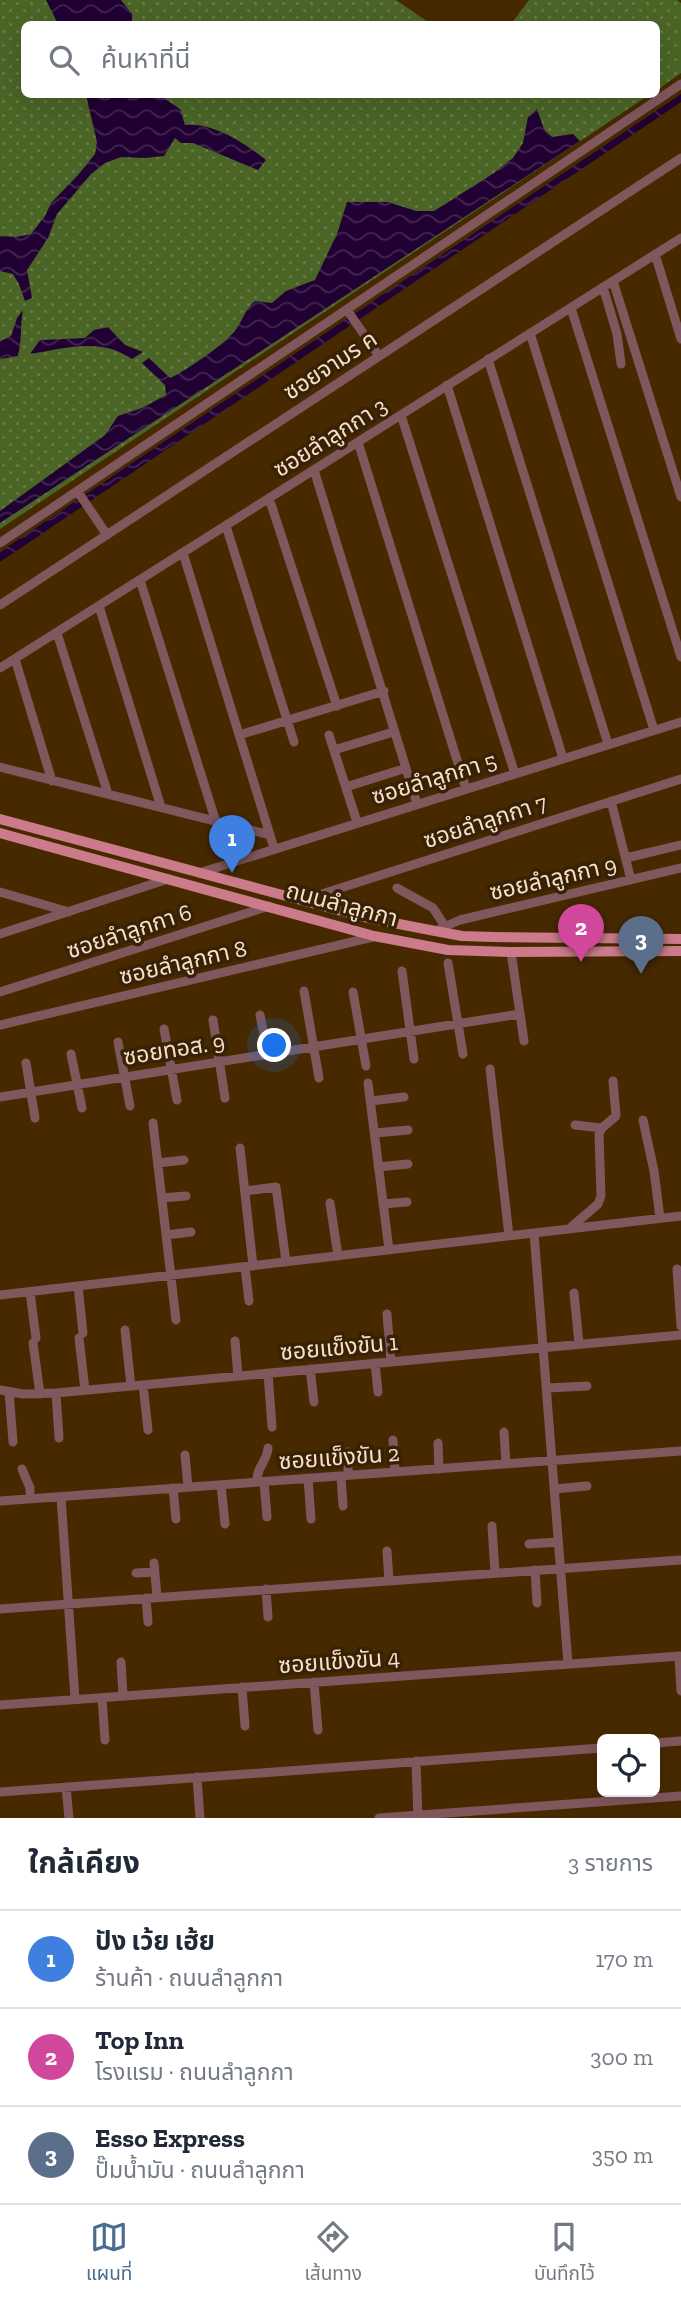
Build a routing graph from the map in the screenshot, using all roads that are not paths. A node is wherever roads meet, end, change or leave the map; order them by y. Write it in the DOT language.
graph roads {
  1 [pos="681,83"];
  2 [pos="659,98"];
  3 [pos="660,98"];
  4 [pos="680,160"];
  5 [pos="681,238"];
  6 [pos="655,254"];
  7 [pos="614,281"];
  8 [pos="603,287"];
  9 [pos="571,308"];
  10 [pos="349,313"];
  11 [pos="530,333"];
  12 [pos="681,338"];
  13 [pos="379,356"];
  14 [pos="488,359"];
  15 [pos="621,364"];
  16 [pos="447,385"];
  17 [pos="401,415"];
  18 [pos="358,442"];
  19 [pos="314,470"];
  20 [pos="681,497"];
  21 [pos="83,498"];
  22 [pos="269,498"];
  23 [pos="226,526"];
  24 [pos="107,535"];
  25 [pos="0,543"];
  26 [pos="183,553"];
  27 [pos="140,580"];
  28 [pos="0,605"];
  29 [pos="99,606"];
  30 [pos="57,633"];
  31 [pos="681,657"];
  32 [pos="15,659"];
  33 [pos="0,668"];
  34 [pos="384,691"];
  35 [pos="337,706"];
  36 [pos="286,722"];
  37 [pos="681,722"];
  38 [pos="654,730"];
  39 [pos="390,733"];
  40 [pos="239,736"];
  41 [pos="329,736"];
  42 [pos="293,742"];
  43 [pos="608,744"];
  44 [pos="334,750"];
  45 [pos="563,758"];
  46 [pos="0,767"];
  47 [pos="403,769"];
  48 [pos="515,774"];
  49 [pos="681,779"];
  50 [pos="52,780"];
  51 [pos="346,787"];
  52 [pos="466,789"];
  53 [pos="108,794"];
  54 [pos="611,801"];
  55 [pos="417,804"];
  56 [pos="161,807"];
  57 [pos="0,819"];
  58 [pos="216,822"];
  59 [pos="357,822"];
  60 [pos="0,833"];
  61 [pos="270,835"];
  62 [pos="681,845"];
  63 [pos="274,849"];
  64 [pos="626,858"];
  65 [pos="681,868"];
  66 [pos="199,873"];
  67 [pos="169,879"];
  68 [pos="631,880"];
  69 [pos="397,888"];
  70 [pos="0,892"];
  71 [pos="302,901"];
  72 [pos="270,906"];
  73 [pos="71,912"];
  74 [pos="440,929"];
  75 [pos="0,934"];
  76 [pos="374,936"];
  77 [pos="569,937"];
  78 [pos="681,939"];
  79 [pos="570,951"];
  80 [pos="681,951"];
  81 [pos="511,952"];
  82 [pos="448,963"];
  83 [pos="402,971"];
  84 [pos="304,991"];
  85 [pos="0,992"];
  86 [pos="353,992"];
  87 [pos="519,1014"];
  88 [pos="260,1015"];
  89 [pos="213,1020"];
  90 [pos="458,1024"];
  91 [pos="0,1025"];
  92 [pos="164,1029"];
  93 [pos="409,1031"];
  94 [pos="361,1039"];
  95 [pos="524,1041"];
  96 [pos="118,1042"];
  97 [pos="313,1046"];
  98 [pos="71,1054"];
  99 [pos="268,1054"];
  100 [pos="463,1055"];
  101 [pos="414,1059"];
  102 [pos="220,1061"];
  103 [pos="26,1063"];
  104 [pos="366,1066"];
  105 [pos="171,1069"];
  106 [pos="490,1069"];
  107 [pos="124,1077"];
  108 [pos="319,1078"];
  109 [pos="613,1081"];
  110 [pos="368,1083"];
  111 [pos="77,1084"];
  112 [pos="32,1092"];
  113 [pos="0,1097"];
  114 [pos="404,1097"];
  115 [pos="225,1098"];
  116 [pos="177,1100"];
  117 [pos="371,1101"];
  118 [pos="130,1106"];
  119 [pos="82,1108"];
  120 [pos="35,1118"];
  121 [pos="643,1121"];
  122 [pos="153,1123"];
  123 [pos="575,1125"];
  124 [pos="602,1128"];
  125 [pos="408,1130"];
  126 [pos="375,1133"];
  127 [pos="240,1148"];
  128 [pos="184,1160"];
  129 [pos="158,1163"];
  130 [pos="408,1164"];
  131 [pos="378,1167"];
  132 [pos="245,1191"];
  133 [pos="186,1196"];
  134 [pos="162,1198"];
  135 [pos="407,1202"];
  136 [pos="330,1203"];
  137 [pos="383,1204"];
  138 [pos="681,1216"];
  139 [pos="660,1218"];
  140 [pos="569,1229"];
  141 [pos="191,1232"];
  142 [pos="534,1233"];
  143 [pos="166,1235"];
  144 [pos="509,1236"];
  145 [pos="390,1250"];
  146 [pos="338,1256"];
  147 [pos="285,1262"];
  148 [pos="249,1266"];
  149 [pos="677,1269"];
  150 [pos="172,1275"];
  151 [pos="78,1286"];
  152 [pos="30,1292"];
  153 [pos="574,1293"];
  154 [pos="0,1295"];
  155 [pos="249,1301"];
  156 [pos="387,1314"];
  157 [pos="176,1320"];
  158 [pos="681,1326"];
  159 [pos="125,1330"];
  160 [pos="681,1335"];
  161 [pos="235,1341"];
  162 [pos="579,1344"];
  163 [pos="543,1348"];
  164 [pos="391,1362"];
  165 [pos="375,1363"];
  166 [pos="310,1369"];
  167 [pos="268,1373"];
  168 [pos="238,1376"];
  169 [pos="144,1385"];
  170 [pos="131,1386"];
  171 [pos="587,1386"];
  172 [pos="547,1388"];
  173 [pos="85,1390"];
  174 [pos="5,1391"];
  175 [pos="378,1392"];
  176 [pos="56,1393"];
  177 [pos="40,1394"];
  178 [pos="314,1402"];
  179 [pos="272,1427"];
  180 [pos="148,1430"];
  181 [pos="504,1432"];
  182 [pos="59,1438"];
  183 [pos="393,1440"];
  184 [pos="13,1442"];
  185 [pos="438,1443"];
  186 [pos="268,1448"];
  187 [pos="681,1451"];
  188 [pos="348,1452"];
  189 [pos="186,1455"];
  190 [pos="552,1460"];
  191 [pos="506,1464"];
  192 [pos="22,1469"];
  193 [pos="439,1469"];
  194 [pos="395,1472"];
  195 [pos="345,1476"];
  196 [pos="308,1478"];
  197 [pos="260,1482"];
  198 [pos="221,1485"];
  199 [pos="587,1486"];
  200 [pos="187,1487"];
  201 [pos="173,1488"];
  202 [pos="554,1489"];
  203 [pos="61,1497"];
  204 [pos="30,1499"];
  205 [pos="0,1501"];
  206 [pos="343,1506"];
  207 [pos="267,1517"];
  208 [pos="176,1519"];
  209 [pos="311,1520"];
  210 [pos="225,1524"];
  211 [pos="492,1527"];
  212 [pos="558,1542"];
  213 [pos="529,1544"];
  214 [pos="387,1551"];
  215 [pos="681,1560"];
  216 [pos="560,1569"];
  217 [pos="535,1570"];
  218 [pos="136,1573"];
  219 [pos="495,1573"];
  220 [pos="389,1581"];
  221 [pos="266,1589"];
  222 [pos="151,1598"];
  223 [pos="537,1603"];
  224 [pos="68,1604"];
  225 [pos="0,1609"];
  226 [pos="268,1617"];
  227 [pos="148,1622"];
  228 [pos="680,1656"];
  229 [pos="121,1662"];
  230 [pos="568,1664"];
  231 [pos="314,1682"];
  232 [pos="242,1688"];
  233 [pos="681,1691"];
  234 [pos="124,1696"];
  235 [pos="102,1698"];
  236 [pos="75,1699"];
  237 [pos="0,1705"];
  238 [pos="245,1726"];
  239 [pos="317,1730"];
  240 [pos="105,1740"];
  241 [pos="681,1741"];
  242 [pos="660,1743"];
  243 [pos="597,1748"];
  244 [pos="416,1762"];
  245 [pos="197,1777"];
  246 [pos="66,1787"];
  247 [pos="0,1792"];
  248 [pos="681,1796"];
  249 [pos="418,1817"];
  250 [pos="69,1818"];
  251 [pos="200,1818"];
  252 [pos="379,1818"];
  1 -- 3 [label="street"];
  2 -- 10 [label="street"];
  4 -- 13 [label="street, ซอยจามร ค"];
  5 -- 6 [label="street, ซอยลำลูกกา 3"];
  6 -- 7 [label="street, ซอยลำลูกกา 3"];
  6 -- 12 [label="street"];
  7 -- 8 [label="street, ซอยลำลูกกา 3"];
  7 -- 20 [label="street"];
  8 -- 9 [label="street, ซอยลำลูกกา 3"];
  8 -- 15 [label="street"];
  9 -- 11 [label="street, ซอยลำลูกกา 3"];
  9 -- 31 [label="street"];
  10 -- 13 [label="street"];
  10 -- 21 [label="street"];
  11 -- 14 [label="street, ซอยลำลูกกา 3"];
  11 -- 38 [label="street"];
  13 -- 24 [label="street, ซอยจามร ค"];
  14 -- 16 [label="street, ซอยลำลูกกา 3"];
  14 -- 43 [label="street"];
  16 -- 17 [label="street, ซอยลำลูกกา 3"];
  16 -- 45 [label="street"];
  17 -- 18 [label="street, ซอยลำลูกกา 3"];
  17 -- 48 [label="street"];
  18 -- 19 [label="street, ซอยลำลูกกา 3"];
  18 -- 52 [label="street"];
  19 -- 22 [label="street, ซอยลำลูกกา 3"];
  19 -- 34 [label="street"];
  21 -- 24 [label="street"];
  21 -- 25 [label="street"];
  22 -- 23 [label="street, ซอยลำลูกกา 3"];
  22 -- 35 [label="street"];
  23 -- 26 [label="street, ซอยลำลูกกา 3"];
  23 -- 36 [label="street"];
  24 -- 28 [label="street, ซอยจามร ค"];
  26 -- 27 [label="street, ซอยลำลูกกา 3"];
  26 -- 40 [label="street"];
  27 -- 29 [label="street, ซอยลำลูกกา 3"];
  27 -- 58 [label="street"];
  29 -- 30 [label="street, ซอยลำลูกกา 3"];
  29 -- 56 [label="street"];
  30 -- 32 [label="street, ซอยลำลูกกา 3"];
  30 -- 53 [label="street"];
  32 -- 33 [label="street, ซอยลำลูกกา 3"];
  32 -- 50 [label="street"];
  34 -- 35 [label="street"];
  34 -- 55 [label="street"];
  35 -- 36 [label="street"];
  36 -- 40 [label="street"];
  36 -- 42 [label="street"];
  37 -- 38 [label="street, ซอยลำลูกกา 5"];
  38 -- 43 [label="street, ซอยลำลูกกา 5"];
  39 -- 44 [label="street"];
  40 -- 61 [label="street"];
  41 -- 44 [label="street"];
  43 -- 45 [label="street, ซอยลำลูกกา 5"];
  44 -- 51 [label="street"];
  45 -- 48 [label="street, ซอยลำลูกกา 5"];
  46 -- 50 [label="street"];
  47 -- 51 [label="street"];
  48 -- 52 [label="street, ซอยลำลูกกา 5"];
  49 -- 54 [label="street, ซอยลำลูกกา 7"];
  50 -- 53 [label="street"];
  51 -- 59 [label="street"];
  52 -- 55 [label="street, ซอยลำลูกกา 5"];
  53 -- 56 [label="street"];
  54 -- 64 [label="street"];
  54 -- 71 [label="street, ซอยลำลูกกา 7"];
  55 -- 59 [label="street, ซอยลำลูกกา 5"];
  56 -- 58 [label="street"];
  57 -- 66 [label="main road, ถนนลำลูกกา"];
  58 -- 61 [label="street"];
  59 -- 63 [label="street, ซอยลำลูกกา 5"];
  60 -- 67 [label="main road, ถนนลำลูกกา"];
  61 -- 63 [label="street"];
  62 -- 64 [label="street"];
  63 -- 66 [label="street, ซอยลำลูกกา 5"];
  64 -- 68 [label="street"];
  65 -- 68 [label="street, ซอยลำลูกกา 9"];
  66 -- 71 [label="main road, ถนนลำลูกกา"];
  67 -- 72 [label="main road, ถนนลำลูกกา"];
  67 -- 73 [label="street"];
  68 -- 74 [label="street, ซอยลำลูกกา 9"];
  69 -- 74 [label="street"];
  70 -- 73 [label="street"];
  71 -- 74 [label="main road, ถนนลำลูกกา"];
  72 -- 76 [label="main road, ถนนลำลูกกา"];
  72 -- 85 [label="street, ซอยลำลูกกา 6"];
  73 -- 75 [label="street"];
  74 -- 77 [label="main road, ถนนลำลูกกา"];
  76 -- 81 [label="main road, ถนนลำลูกกา"];
  76 -- 91 [label="street, ซอยลำลูกกา 8"];
  77 -- 78 [label="main road, ถนนลำลูกกา"];
  77 -- 79 [label="main road"];
  79 -- 80 [label="main road, ถนนลำลูกกา"];
  79 -- 81 [label="main road, ถนนลำลูกกา"];
  81 -- 87 [label="street"];
  82 -- 90 [label="street"];
  83 -- 93 [label="street"];
  84 -- 97 [label="street"];
  86 -- 94 [label="street"];
  87 -- 90 [label="street, ซอยทอส. 9"];
  87 -- 95 [label="street"];
  88 -- 99 [label="street"];
  89 -- 102 [label="street"];
  90 -- 93 [label="street, ซอยทอส. 9"];
  90 -- 100 [label="street"];
  92 -- 105 [label="street"];
  93 -- 94 [label="street, ซอยทอส. 9"];
  93 -- 101 [label="street"];
  94 -- 97 [label="street, ซอยทอส. 9"];
  94 -- 104 [label="street"];
  96 -- 107 [label="street"];
  97 -- 99 [label="street, ซอยทอส. 9"];
  97 -- 108 [label="street"];
  98 -- 111 [label="street"];
  99 -- 102 [label="street, ซอยทอส. 9"];
  102 -- 105 [label="street, ซอยทอส. 9"];
  102 -- 115 [label="street"];
  103 -- 112 [label="street"];
  105 -- 107 [label="street, ซอยทอส. 9"];
  105 -- 116 [label="street"];
  106 -- 144 [label="street"];
  107 -- 111 [label="street, ซอยทอส. 9"];
  107 -- 118 [label="street"];
  109 -- 124 [label="street"];
  110 -- 117 [label="street"];
  111 -- 112 [label="street, ซอยทอส. 9"];
  111 -- 119 [label="street"];
  112 -- 113 [label="street, ซอยทอส. 9"];
  112 -- 120 [label="street"];
  114 -- 117 [label="street"];
  117 -- 126 [label="street"];
  121 -- 139 [label="street"];
  122 -- 129 [label="street"];
  123 -- 124 [label="street"];
  124 -- 140 [label="street"];
  125 -- 126 [label="street"];
  126 -- 131 [label="street"];
  127 -- 132 [label="street"];
  128 -- 129 [label="street"];
  129 -- 134 [label="street"];
  130 -- 131 [label="street"];
  131 -- 137 [label="street"];
  132 -- 147 [label="street"];
  132 -- 148 [label="street"];
  133 -- 134 [label="street"];
  134 -- 143 [label="street"];
  135 -- 137 [label="street"];
  136 -- 146 [label="street"];
  137 -- 145 [label="street"];
  138 -- 139 [label="street"];
  139 -- 140 [label="street"];
  140 -- 142 [label="street"];
  141 -- 143 [label="street"];
  142 -- 144 [label="street"];
  142 -- 163 [label="street"];
  143 -- 150 [label="street"];
  144 -- 145 [label="street"];
  145 -- 146 [label="street"];
  146 -- 147 [label="street"];
  147 -- 148 [label="street"];
  148 -- 150 [label="street"];
  148 -- 155 [label="street"];
  149 -- 158 [label="street"];
  150 -- 151 [label="street"];
  150 -- 157 [label="street"];
  151 -- 152 [label="street"];
  151 -- 173 [label="street"];
  152 -- 154 [label="street"];
  152 -- 177 [label="street"];
  153 -- 162 [label="street"];
  156 -- 164 [label="street"];
  159 -- 170 [label="street"];
  160 -- 162 [label="street, ซอยแข็งขัน 1"];
  161 -- 168 [label="street"];
  162 -- 163 [label="street, ซอยแข็งขัน 1"];
  163 -- 164 [label="street, ซอยแข็งขัน 1"];
  163 -- 172 [label="street"];
  164 -- 165 [label="street, ซอยแข็งขัน 1"];
  165 -- 166 [label="street, ซอยแข็งขัน 1"];
  165 -- 175 [label="street"];
  166 -- 167 [label="street, ซอยแข็งขัน 1"];
  166 -- 178 [label="street"];
  167 -- 168 [label="street, ซอยแข็งขัน 1"];
  167 -- 179 [label="street"];
  168 -- 169 [label="street, ซอยแข็งขัน 1"];
  169 -- 170 [label="street, ซอยแข็งขัน 1"];
  169 -- 180 [label="street"];
  170 -- 173 [label="street, ซอยแข็งขัน 1"];
  171 -- 172 [label="street"];
  172 -- 190 [label="street"];
  173 -- 176 [label="street, ซอยแข็งขัน 1"];
  174 -- 177 [label="street, ซอยแข็งขัน 1"];
  174 -- 184 [label="street"];
  176 -- 177 [label="street, ซอยแข็งขัน 1"];
  176 -- 182 [label="street"];
  181 -- 191 [label="street"];
  183 -- 194 [label="street"];
  185 -- 193 [label="street"];
  186 -- 197 [label="street"];
  187 -- 190 [label="street, ซอยแข็งขัน 2"];
  188 -- 195 [label="street"];
  189 -- 200 [label="street"];
  190 -- 191 [label="street, ซอยแข็งขัน 2"];
  190 -- 202 [label="street"];
  191 -- 193 [label="street, ซอยแข็งขัน 2"];
  192 -- 204 [label="street"];
  193 -- 194 [label="street, ซอยแข็งขัน 2"];
  194 -- 195 [label="street, ซอยแข็งขัน 2"];
  195 -- 196 [label="street, ซอยแข็งขัน 2"];
  195 -- 206 [label="street"];
  196 -- 197 [label="street, ซอยแข็งขัน 2"];
  196 -- 209 [label="street"];
  197 -- 198 [label="street, ซอยแข็งขัน 2"];
  197 -- 207 [label="street"];
  198 -- 200 [label="street, ซอยแข็งขัน 2"];
  198 -- 210 [label="street"];
  199 -- 202 [label="street"];
  200 -- 201 [label="street, ซอยแข็งขัน 2"];
  201 -- 203 [label="street, ซอยแข็งขัน 2"];
  201 -- 208 [label="street"];
  202 -- 212 [label="street"];
  203 -- 204 [label="street, ซอยแข็งขัน 2"];
  203 -- 224 [label="street"];
  204 -- 205 [label="street, ซอยแข็งขัน 2"];
  211 -- 219 [label="street"];
  212 -- 213 [label="street"];
  212 -- 216 [label="street"];
  214 -- 220 [label="street"];
  215 -- 216 [label="street"];
  216 -- 217 [label="street"];
  216 -- 230 [label="street"];
  217 -- 219 [label="street"];
  217 -- 223 [label="street"];
  218 -- 222 [label="street"];
  219 -- 220 [label="street"];
  220 -- 221 [label="street"];
  221 -- 222 [label="street"];
  221 -- 226 [label="street"];
  222 -- 224 [label="street"];
  222 -- 227 [label="street"];
  224 -- 225 [label="street"];
  224 -- 236 [label="street"];
  228 -- 230 [label="street, ซอยแข็งขัน 4"];
  228 -- 233 [label="street"];
  229 -- 234 [label="street"];
  230 -- 231 [label="street, ซอยแข็งขัน 4"];
  231 -- 232 [label="street, ซอยแข็งขัน 4"];
  231 -- 239 [label="street"];
  232 -- 234 [label="street, ซอยแข็งขัน 4"];
  232 -- 238 [label="street"];
  234 -- 235 [label="street, ซอยแข็งขัน 4"];
  235 -- 236 [label="street, ซอยแข็งขัน 4"];
  235 -- 240 [label="street"];
  236 -- 237 [label="street, ซอยแข็งขัน 4"];
  241 -- 242 [label="street"];
  243 -- 244 [label="street"];
  244 -- 245 [label="street"];
  244 -- 249 [label="street"];
  245 -- 246 [label="street"];
  245 -- 251 [label="street"];
  246 -- 247 [label="street"];
  246 -- 250 [label="street"];
  248 -- 249 [label="street"];
  249 -- 252 [label="street"];
}
